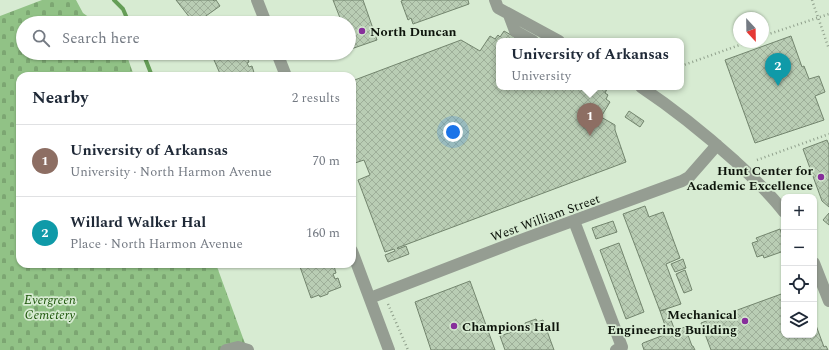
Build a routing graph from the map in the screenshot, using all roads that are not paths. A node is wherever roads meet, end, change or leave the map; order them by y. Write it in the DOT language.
graph roads {
  1 [pos="257,0"];
  2 [pos="495,0"];
  3 [pos="509,15"];
  4 [pos="263,16"];
  5 [pos="528,38"];
  6 [pos="553,38"];
  7 [pos="280,60"];
  8 [pos="284,72"];
  9 [pos="646,90"];
  10 [pos="717,145"];
  11 [pos="781,208"];
  12 [pos="574,221"];
  13 [pos="356,261"];
  14 [pos="815,266"];
  15 [pos="370,298"];
  16 [pos="829,301"];
  17 [pos="226,350"];
  18 [pos="248,350"];
  19 [pos="389,350"];
  20 [pos="616,350"];
  1 -- 4 [label="street"];
  2 -- 3 [label="street"];
  3 -- 5 [label="street"];
  3 -- 6 [label="street"];
  7 -- 8 [label="street"];
  9 -- 10 [label="street"];
  10 -- 11 [label="street"];
  10 -- 12 [label="street, West William Street"];
  12 -- 15 [label="street, West William Street"];
  12 -- 20 [label="street"];
  13 -- 15 [label="street"];
  14 -- 16 [label="street"];
  15 -- 19 [label="street"];
  17 -- 18 [label="street"];
}
